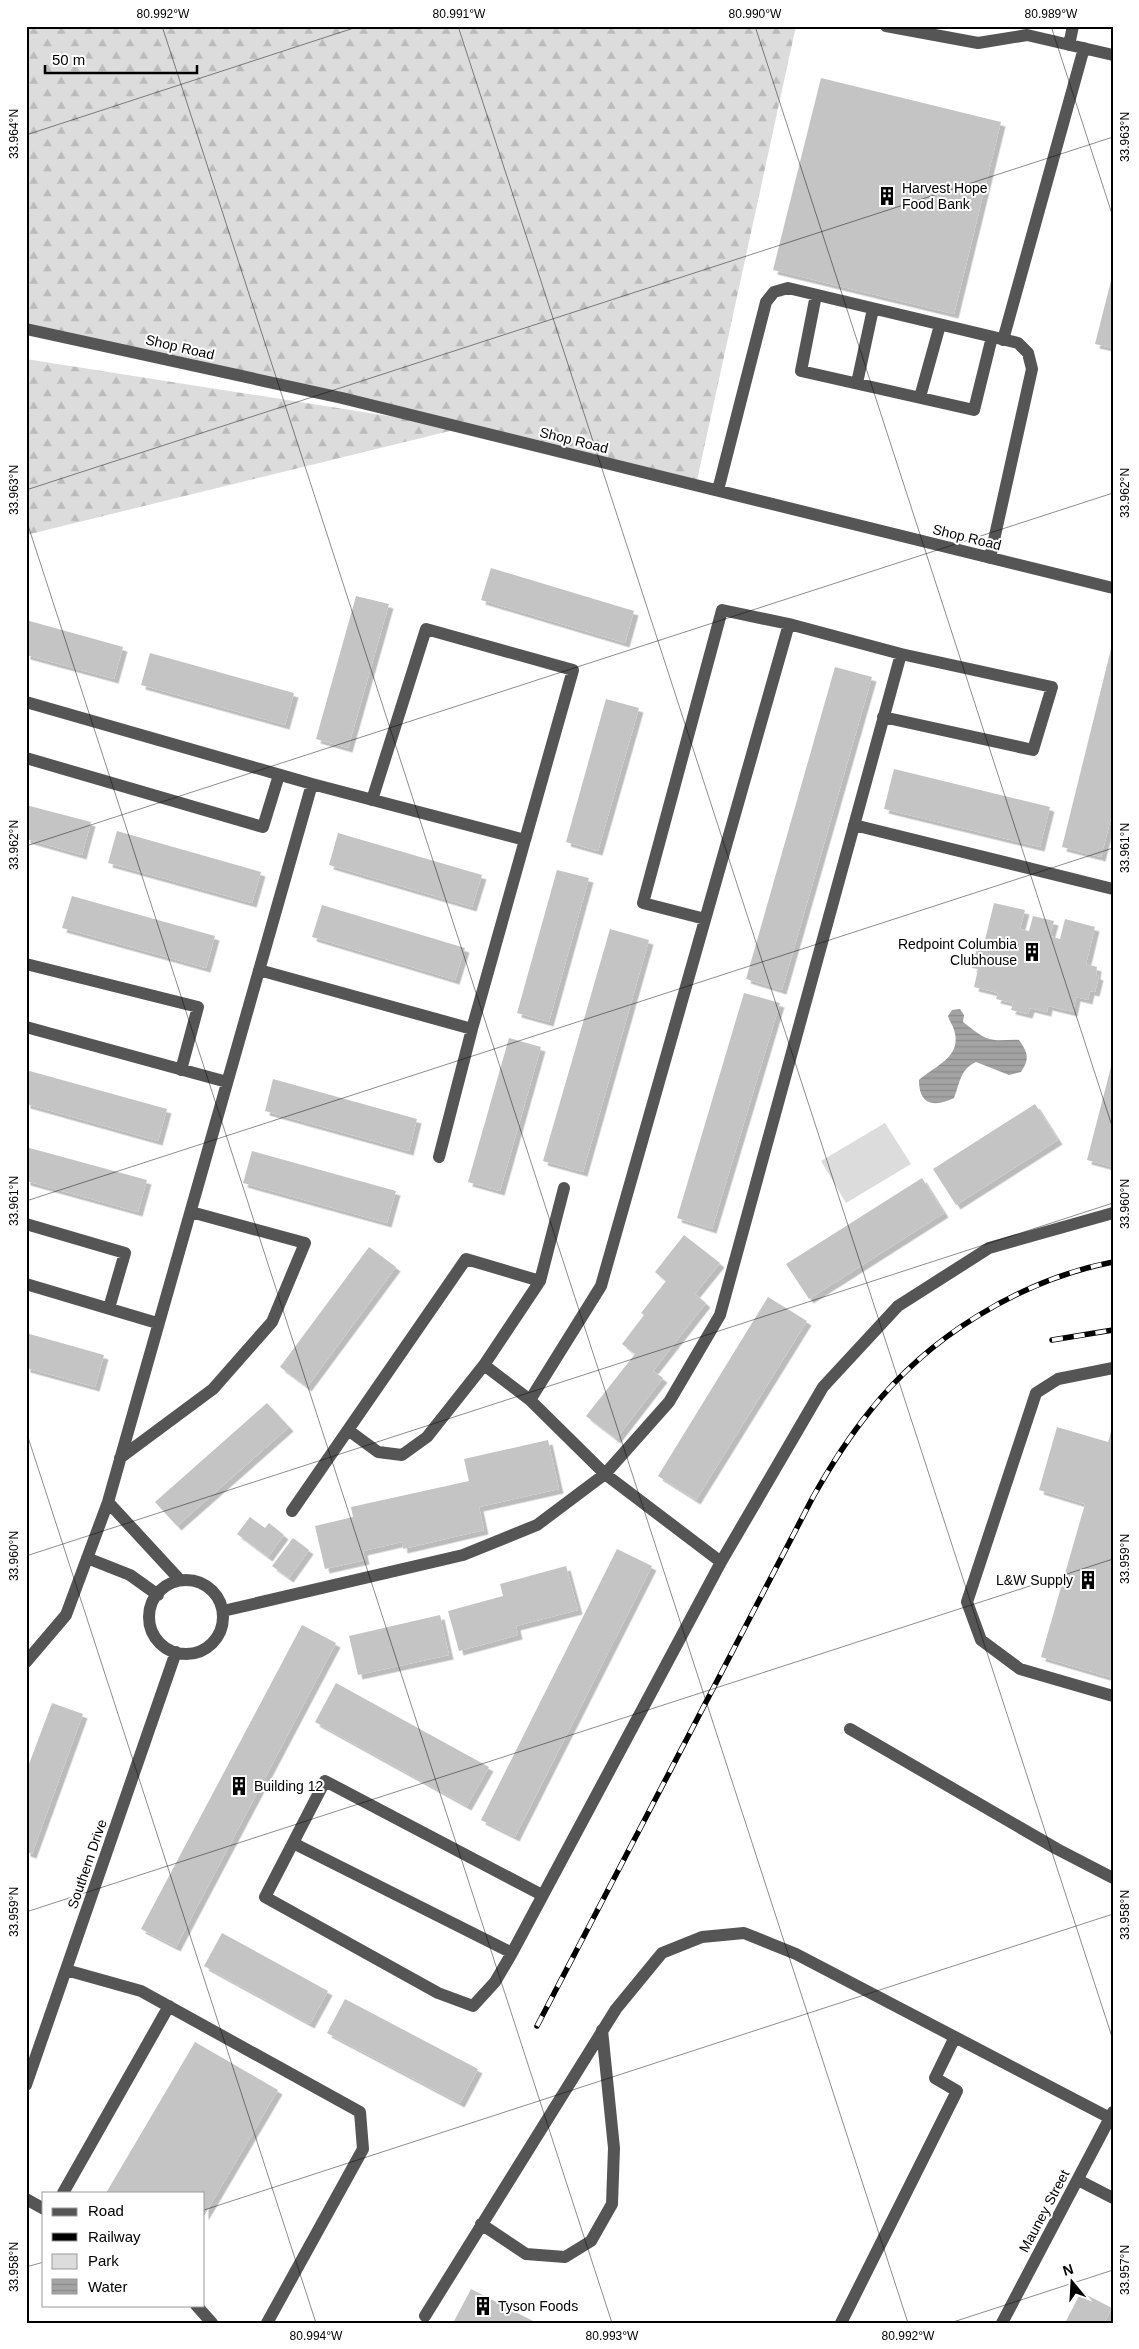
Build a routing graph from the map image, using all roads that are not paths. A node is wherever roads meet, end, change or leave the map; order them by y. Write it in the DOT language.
graph roads {
  1 [pos="886,26"];
  2 [pos="1073,26"];
  3 [pos="1069,45"];
  4 [pos="1084,48"];
  5 [pos="1113,55"];
  6 [pos="816,295"];
  7 [pos="873,309"];
  8 [pos="940,325"];
  9 [pos="26,329"];
  10 [pos="997,338"];
  11 [pos="857,383"];
  12 [pos="920,398"];
  13 [pos="718,490"];
  14 [pos="990,558"];
  15 [pos="1113,588"];
  16 [pos="789,624"];
  17 [pos="901,654"];
  18 [pos="26,702"];
  19 [pos="883,717"];
  20 [pos="26,758"];
  21 [pos="279,775"];
  22 [pos="312,784"];
  23 [pos="372,800"];
  24 [pos="854,825"];
  25 [pos="525,840"];
  26 [pos="1113,889"];
  27 [pos="705,919"];
  28 [pos="26,964"];
  29 [pos="259,970"];
  30 [pos="26,1027"];
  31 [pos="472,1029"];
  32 [pos="181,1070"];
  33 [pos="227,1082"];
  34 [pos="439,1157"];
  35 [pos="564,1188"];
  36 [pos="191,1212"];
  37 [pos="1113,1213"];
  38 [pos="26,1224"];
  39 [pos="540,1281"];
  40 [pos="26,1284"];
  41 [pos="109,1308"];
  42 [pos="158,1323"];
  43 [pos="484,1365"];
  44 [pos="1113,1368"];
  45 [pos="530,1400"];
  46 [pos="348,1430"];
  47 [pos="120,1458"];
  48 [pos="604,1474"];
  49 [pos="108,1502"];
  50 [pos="292,1511"];
  51 [pos="88,1558"];
  52 [pos="721,1562"];
  53 [pos="180,1580"];
  54 [pos="158,1595"];
  55 [pos="223,1611"];
  56 [pos="176,1652"];
  57 [pos="26,1662"];
  58 [pos="1113,1696"];
  59 [pos="850,1729"];
  60 [pos="293,1843"];
  61 [pos="1113,1878"];
  62 [pos="542,1895"];
  63 [pos="512,1953"];
  64 [pos="66,1970"];
  65 [pos="169,2006"];
  66 [pos="602,2030"];
  67 [pos="954,2037"];
  68 [pos="26,2085"];
  69 [pos="1111,2115"];
  70 [pos="1078,2180"];
  71 [pos="63,2192"];
  72 [pos="1113,2198"];
  73 [pos="26,2199"];
  74 [pos="42,2208"];
  75 [pos="481,2224"];
  76 [pos="197,2306"];
  77 [pos="425,2316"];
  78 [pos="212,2323"];
  79 [pos="267,2323"];
  80 [pos="841,2323"];
  81 [pos="1002,2323"];
  1 -- 3 [label="street"];
  2 -- 3 [label="street"];
  3 -- 4 [label="street"];
  4 -- 5 [label="street"];
  4 -- 10 [label="street"];
  6 -- 7 [label="street"];
  6 -- 11 [label="street"];
  6 -- 13 [label="street"];
  7 -- 8 [label="street"];
  7 -- 11 [label="street"];
  8 -- 10 [label="street"];
  8 -- 12 [label="street"];
  9 -- 13 [label="street, Shop Road"];
  10 -- 12 [label="street"];
  10 -- 14 [label="street"];
  11 -- 12 [label="street"];
  13 -- 14 [label="street, Shop Road"];
  14 -- 15 [label="street, Shop Road"];
  16 -- 17 [label="street"];
  16 -- 27 [label="street"];
  16 -- 27 [label="street"];
  17 -- 19 [label="street"];
  17 -- 19 [label="street"];
  18 -- 21 [label="street"];
  19 -- 24 [label="street"];
  20 -- 21 [label="street"];
  21 -- 22 [label="street"];
  22 -- 23 [label="street"];
  22 -- 29 [label="street"];
  23 -- 25 [label="street"];
  23 -- 25 [label="street"];
  24 -- 26 [label="street"];
  24 -- 48 [label="street"];
  25 -- 31 [label="street"];
  27 -- 45 [label="street"];
  28 -- 32 [label="street"];
  29 -- 31 [label="street"];
  29 -- 33 [label="street"];
  30 -- 32 [label="street"];
  31 -- 34 [label="street"];
  32 -- 33 [label="street"];
  33 -- 36 [label="street"];
  35 -- 39 [label="street"];
  36 -- 42 [label="street"];
  36 -- 47 [label="street"];
  37 -- 52 [label="street"];
  38 -- 41 [label="street"];
  39 -- 43 [label="street"];
  39 -- 46 [label="street"];
  40 -- 41 [label="street"];
  41 -- 42 [label="street"];
  42 -- 47 [label="street"];
  43 -- 45 [label="street"];
  43 -- 46 [label="street"];
  44 -- 58 [label="street"];
  45 -- 48 [label="street"];
  46 -- 50 [label="street"];
  47 -- 49 [label="street"];
  48 -- 52 [label="street"];
  48 -- 55 [label="street"];
  49 -- 51 [label="street"];
  49 -- 53 [label="street"];
  51 -- 54 [label="street"];
  51 -- 57 [label="street"];
  52 -- 62 [label="street"];
  53 -- 54 [label="street"];
  53 -- 55 [label="street"];
  54 -- 56 [label="street"];
  55 -- 56 [label="street"];
  56 -- 64 [label="street, Southern Drive"];
  59 -- 61 [label="street"];
  60 -- 62 [label="street"];
  60 -- 63 [label="street"];
  60 -- 63 [label="street"];
  62 -- 63 [label="street"];
  64 -- 65 [label="street"];
  64 -- 68 [label="street, Southern Drive"];
  65 -- 71 [label="street"];
  65 -- 79 [label="street"];
  66 -- 67 [label="street"];
  66 -- 75 [label="street"];
  66 -- 75 [label="street"];
  67 -- 69 [label="street"];
  67 -- 80 [label="street"];
  69 -- 70 [label="street, Mauney Street"];
  70 -- 72 [label="street"];
  70 -- 81 [label="street, Mauney Street"];
  73 -- 74 [label="street"];
  75 -- 77 [label="street"];
  76 -- 78 [label="street"];
}
